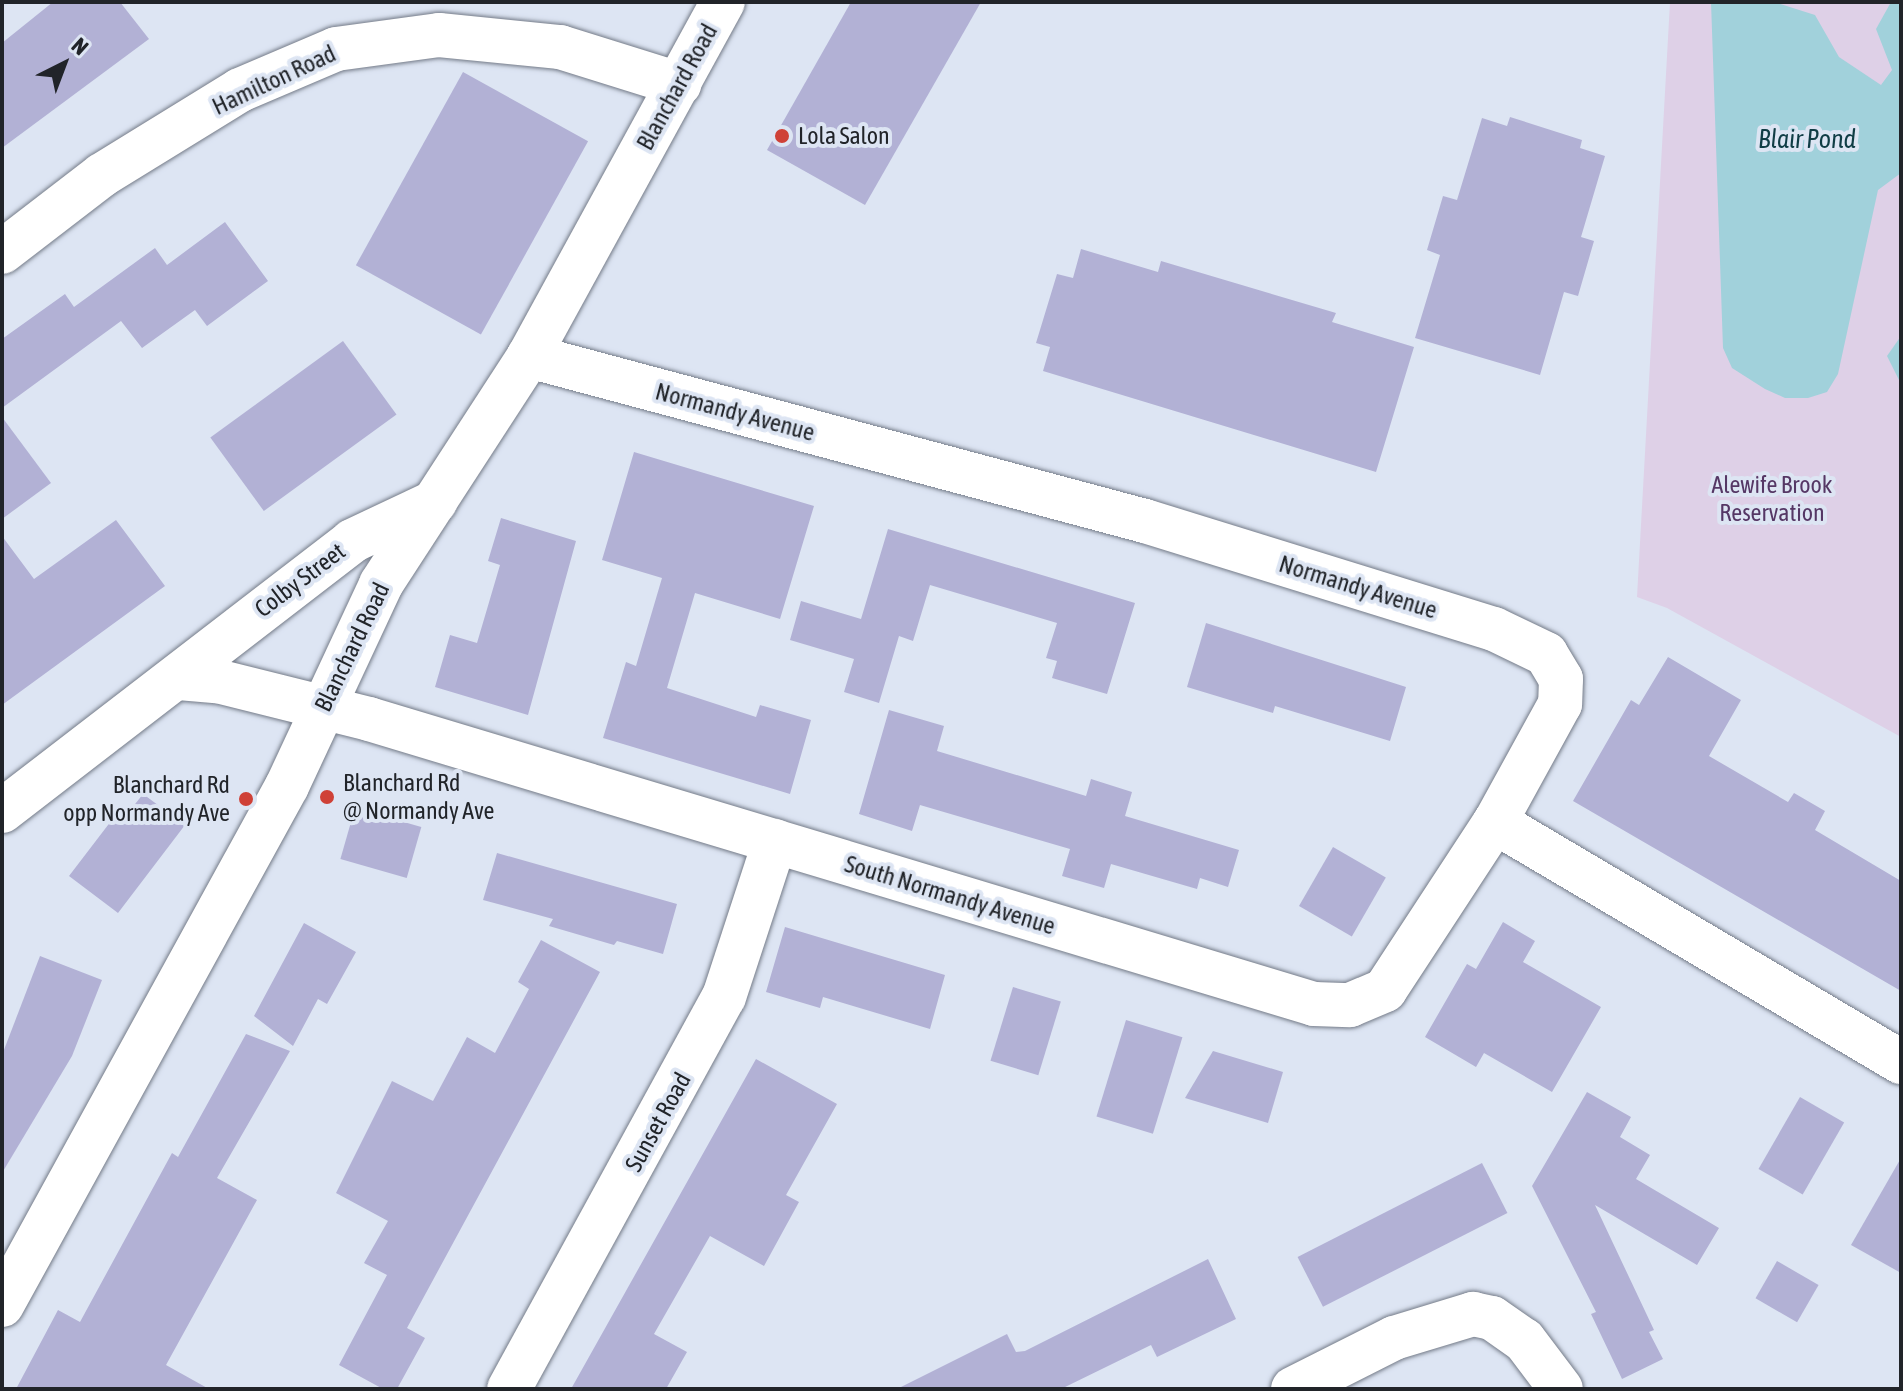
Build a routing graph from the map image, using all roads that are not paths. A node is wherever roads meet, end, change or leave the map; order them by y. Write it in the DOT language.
graph roads {
  1 [pos="723,2"];
  2 [pos="679,84"];
  3 [pos="2,252"];
  4 [pos="529,356"];
  5 [pos="435,502"];
  6 [pos="179,678"];
  7 [pos="323,707"];
  8 [pos="2,811"];
  9 [pos="1495,822"];
  10 [pos="775,841"];
  11 [pos="1901,1062"];
  12 [pos="2,1305"];
  13 [pos="509,1389"];
  14 [pos="1293,1389"];
  15 [pos="1561,1389"];
  1 -- 2 [label="street, Blanchard Road"];
  2 -- 3 [label="street, Hamilton Road"];
  2 -- 4 [label="street, Blanchard Road"];
  4 -- 5 [label="street, Blanchard Road"];
  4 -- 9 [label="street, Normandy Avenue"];
  5 -- 6 [label="street, Colby Street"];
  5 -- 7 [label="street, Blanchard Road"];
  6 -- 7 [label="street"];
  6 -- 8 [label="street, Colby Street"];
  7 -- 10 [label="street, South Normandy Avenue"];
  7 -- 12 [label="street, Blanchard Road"];
  9 -- 10 [label="street, South Normandy Avenue"];
  9 -- 11 [label="street"];
  10 -- 13 [label="street, Sunset Road"];
  14 -- 15 [label="street"];
}
